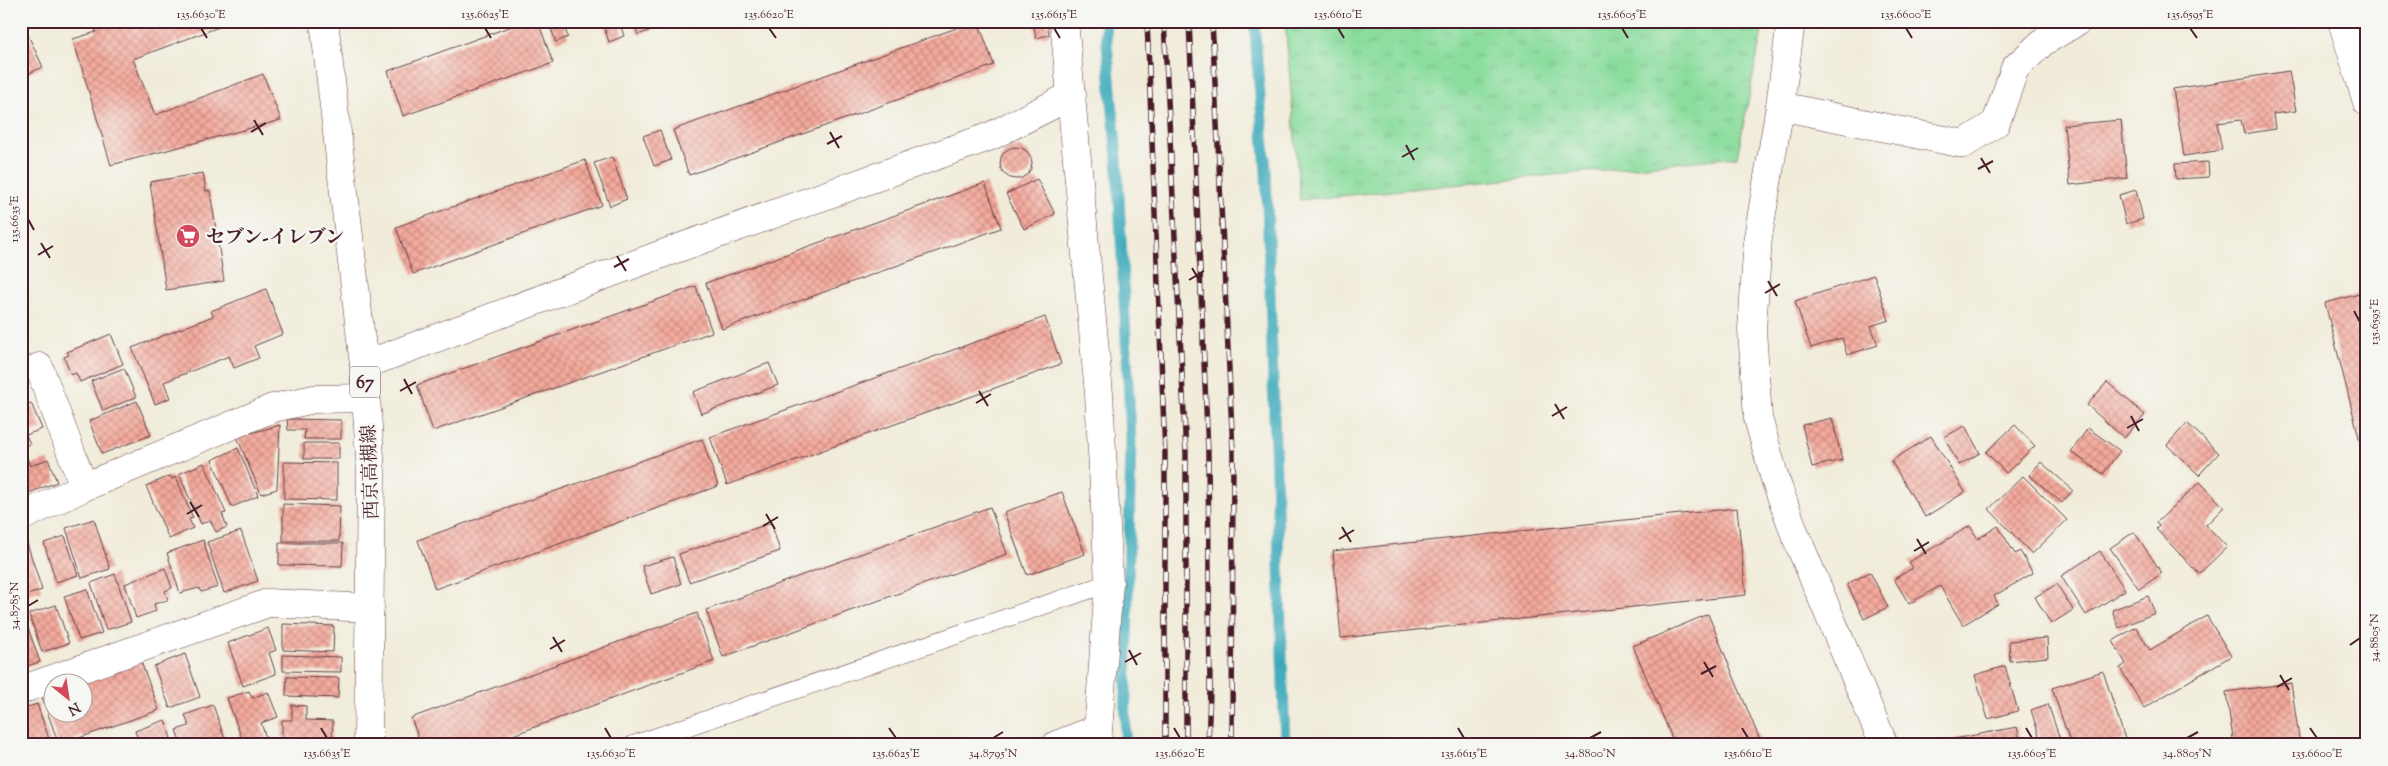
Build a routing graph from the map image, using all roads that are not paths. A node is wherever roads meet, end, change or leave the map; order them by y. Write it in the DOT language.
graph roads {
  1 [pos="324,21"];
  2 [pos="1064,21"];
  3 [pos="1791,21"];
  4 [pos="2078,21"];
  5 [pos="2342,21"];
  6 [pos="1072,95"];
  7 [pos="2367,102"];
  8 [pos="1780,106"];
  9 [pos="364,365"];
  10 [pos="39,367"];
  11 [pos="366,398"];
  12 [pos="84,488"];
  13 [pos="21,517"];
  14 [pos="1109,583"];
  15 [pos="370,608"];
  16 [pos="21,690"];
  17 [pos="1097,737"];
  18 [pos="368,745"];
  19 [pos="633,745"];
  20 [pos="1056,745"];
  21 [pos="1884,745"];
  1 -- 9 [label="street, 西京高槻線 / 67"];
  2 -- 6 [label="street"];
  3 -- 8 [label="street"];
  4 -- 8 [label="street"];
  5 -- 7 [label="street"];
  6 -- 9 [label="street"];
  6 -- 14 [label="street"];
  8 -- 21 [label="street"];
  9 -- 11 [label="street, 西京高槻線 / 67"];
  10 -- 12 [label="street"];
  11 -- 12 [label="street"];
  11 -- 15 [label="street, 西京高槻線 / 67"];
  12 -- 13 [label="street"];
  14 -- 17 [label="street"];
  14 -- 19 [label="lane"];
  15 -- 16 [label="street"];
  15 -- 18 [label="street, 西京高槻線 / 67"];
  17 -- 20 [label="street"];
}
